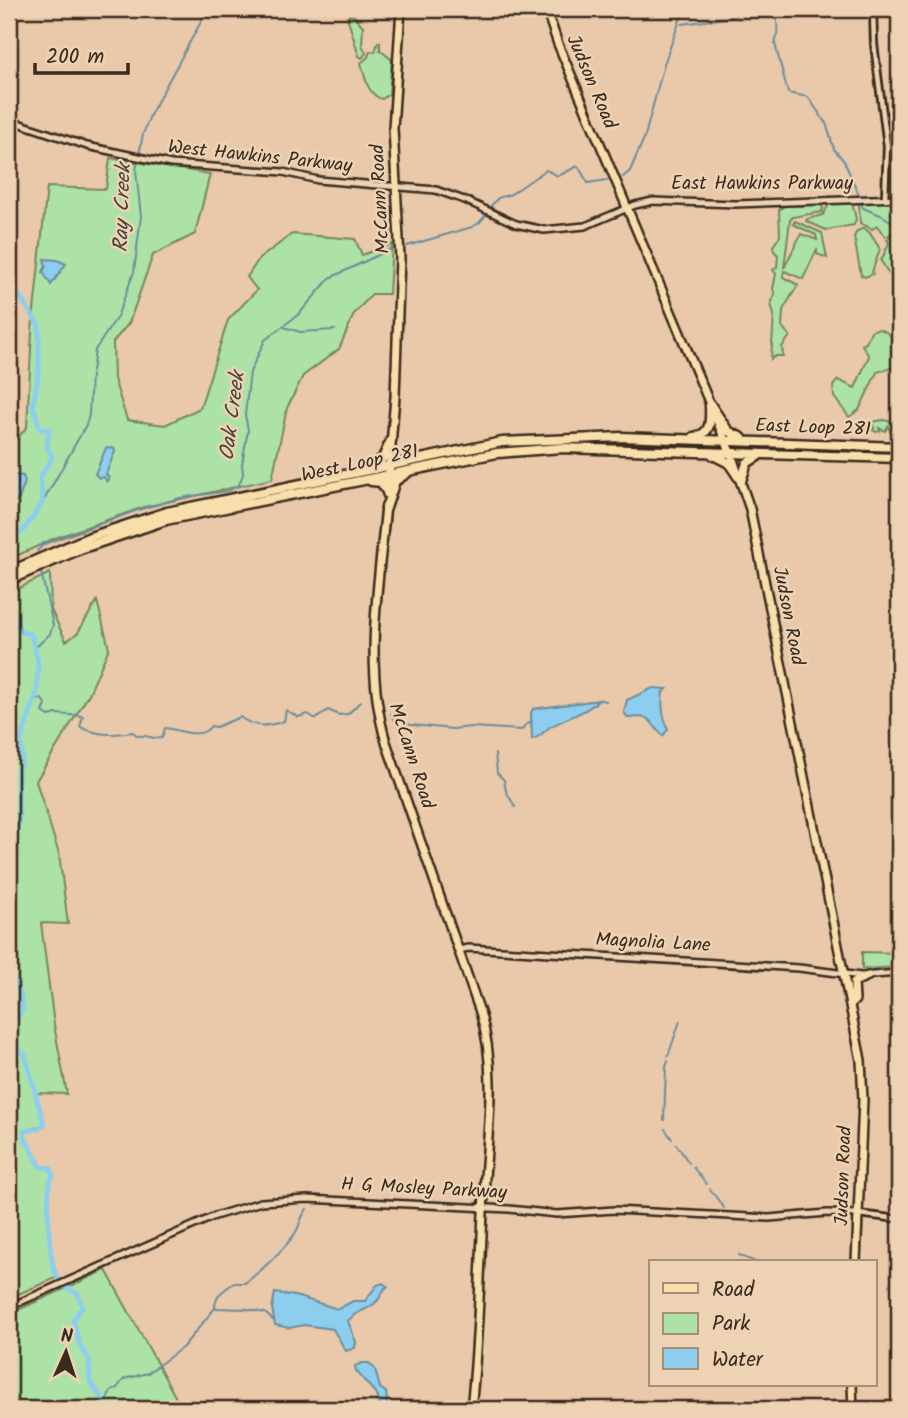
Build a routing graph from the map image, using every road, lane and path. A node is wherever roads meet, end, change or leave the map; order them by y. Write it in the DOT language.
graph roads {
  1 [pos="401,9"];
  2 [pos="545,9"];
  3 [pos="873,9"];
  4 [pos="9,120"];
  5 [pos="396,186"];
  6 [pos="885,198"];
  7 [pos="899,198"];
  8 [pos="627,208"];
  9 [pos="710,404"];
  10 [pos="621,437"];
  11 [pos="676,439"];
  12 [pos="726,440"];
  13 [pos="755,441"];
  14 [pos="391,443"];
  15 [pos="855,444"];
  16 [pos="899,447"];
  17 [pos="608,450"];
  18 [pos="707,453"];
  19 [pos="731,453"];
  20 [pos="761,455"];
  21 [pos="829,457"];
  22 [pos="899,458"];
  23 [pos="419,463"];
  24 [pos="389,469"];
  25 [pos="363,470"];
  26 [pos="354,481"];
  27 [pos="741,481"];
  28 [pos="295,484"];
  29 [pos="387,492"];
  30 [pos="244,495"];
  31 [pos="273,498"];
  32 [pos="218,508"];
  33 [pos="386,508"];
  34 [pos="135,521"];
  35 [pos="92,544"];
  36 [pos="9,572"];
  37 [pos="9,580"];
  38 [pos="458,950"];
  39 [pos="899,973"];
  40 [pos="845,974"];
  41 [pos="868,976"];
  42 [pos="851,1004"];
  43 [pos="483,1207"];
  44 [pos="858,1214"];
  45 [pos="899,1219"];
  46 [pos="856,1260"];
  47 [pos="9,1307"];
  48 [pos="852,1386"];
  49 [pos="471,1409"];
  50 [pos="853,1409"];
  1 -- 5 [label="main road, McCann Road"];
  2 -- 8 [label="main road, Judson Road"];
  3 -- 6 [label="street"];
  4 -- 5 [label="main road, West Hawkins Parkway"];
  5 -- 8 [label="main road, West Hawkins Parkway"];
  5 -- 14 [label="main road, McCann Road"];
  6 -- 7 [label="main road, East Hawkins Parkway"];
  6 -- 8 [label="main road, East Hawkins Parkway"];
  8 -- 9 [label="main road, Judson Road"];
  9 -- 11 [label="highway"];
  9 -- 12 [label="main road, Judson Road"];
  9 -- 13 [label="highway"];
  10 -- 11 [label="highway, West Loop 281"];
  10 -- 17 [label="highway"];
  10 -- 23 [label="highway, West Loop 281"];
  11 -- 12 [label="highway, West Loop 281"];
  12 -- 13 [label="highway, East Loop 281"];
  12 -- 19 [label="main road, Judson Road"];
  13 -- 15 [label="highway, East Loop 281"];
  14 -- 23 [label="highway"];
  14 -- 24 [label="main road, McCann Road"];
  14 -- 25 [label="highway"];
  15 -- 16 [label="highway, East Loop 281"];
  15 -- 21 [label="highway"];
  17 -- 18 [label="highway, West Loop 281"];
  17 -- 23 [label="highway, West Loop 281"];
  18 -- 19 [label="highway, West Loop 281"];
  18 -- 27 [label="highway"];
  19 -- 20 [label="highway, East Loop 281"];
  19 -- 27 [label="main road, Judson Road"];
  20 -- 21 [label="highway, East Loop 281"];
  20 -- 27 [label="highway"];
  21 -- 22 [label="highway, East Loop 281"];
  23 -- 24 [label="highway, West Loop 281"];
  23 -- 33 [label="highway"];
  24 -- 25 [label="highway, West Loop 281"];
  24 -- 26 [label="highway, West Loop 281"];
  24 -- 29 [label="main road, McCann Road"];
  25 -- 28 [label="highway, West Loop 281"];
  26 -- 29 [label="highway"];
  26 -- 31 [label="highway, West Loop 281"];
  27 -- 40 [label="main road, Judson Road"];
  28 -- 30 [label="highway, West Loop 281"];
  28 -- 31 [label="highway"];
  29 -- 33 [label="main road, McCann Road"];
  30 -- 32 [label="highway"];
  30 -- 34 [label="highway, West Loop 281"];
  31 -- 32 [label="highway, West Loop 281"];
  32 -- 35 [label="highway, West Loop 281"];
  33 -- 38 [label="main road, McCann Road"];
  34 -- 35 [label="highway"];
  34 -- 36 [label="highway, West Loop 281"];
  35 -- 37 [label="highway, West Loop 281"];
  38 -- 40 [label="main road, Magnolia Lane"];
  38 -- 43 [label="main road, McCann Road"];
  39 -- 41 [label="main road, Magnolia Lane"];
  40 -- 41 [label="main road, Magnolia Lane"];
  40 -- 42 [label="main road, Judson Road"];
  41 -- 42 [label="main road"];
  42 -- 44 [label="main road, Judson Road"];
  43 -- 44 [label="main road, H G Mosley Parkway"];
  43 -- 47 [label="main road, H G Mosley Parkway"];
  43 -- 49 [label="main road, McCann Road"];
  44 -- 45 [label="street"];
  44 -- 46 [label="main road, Judson Road"];
  48 -- 50 [label="main road"];
}
